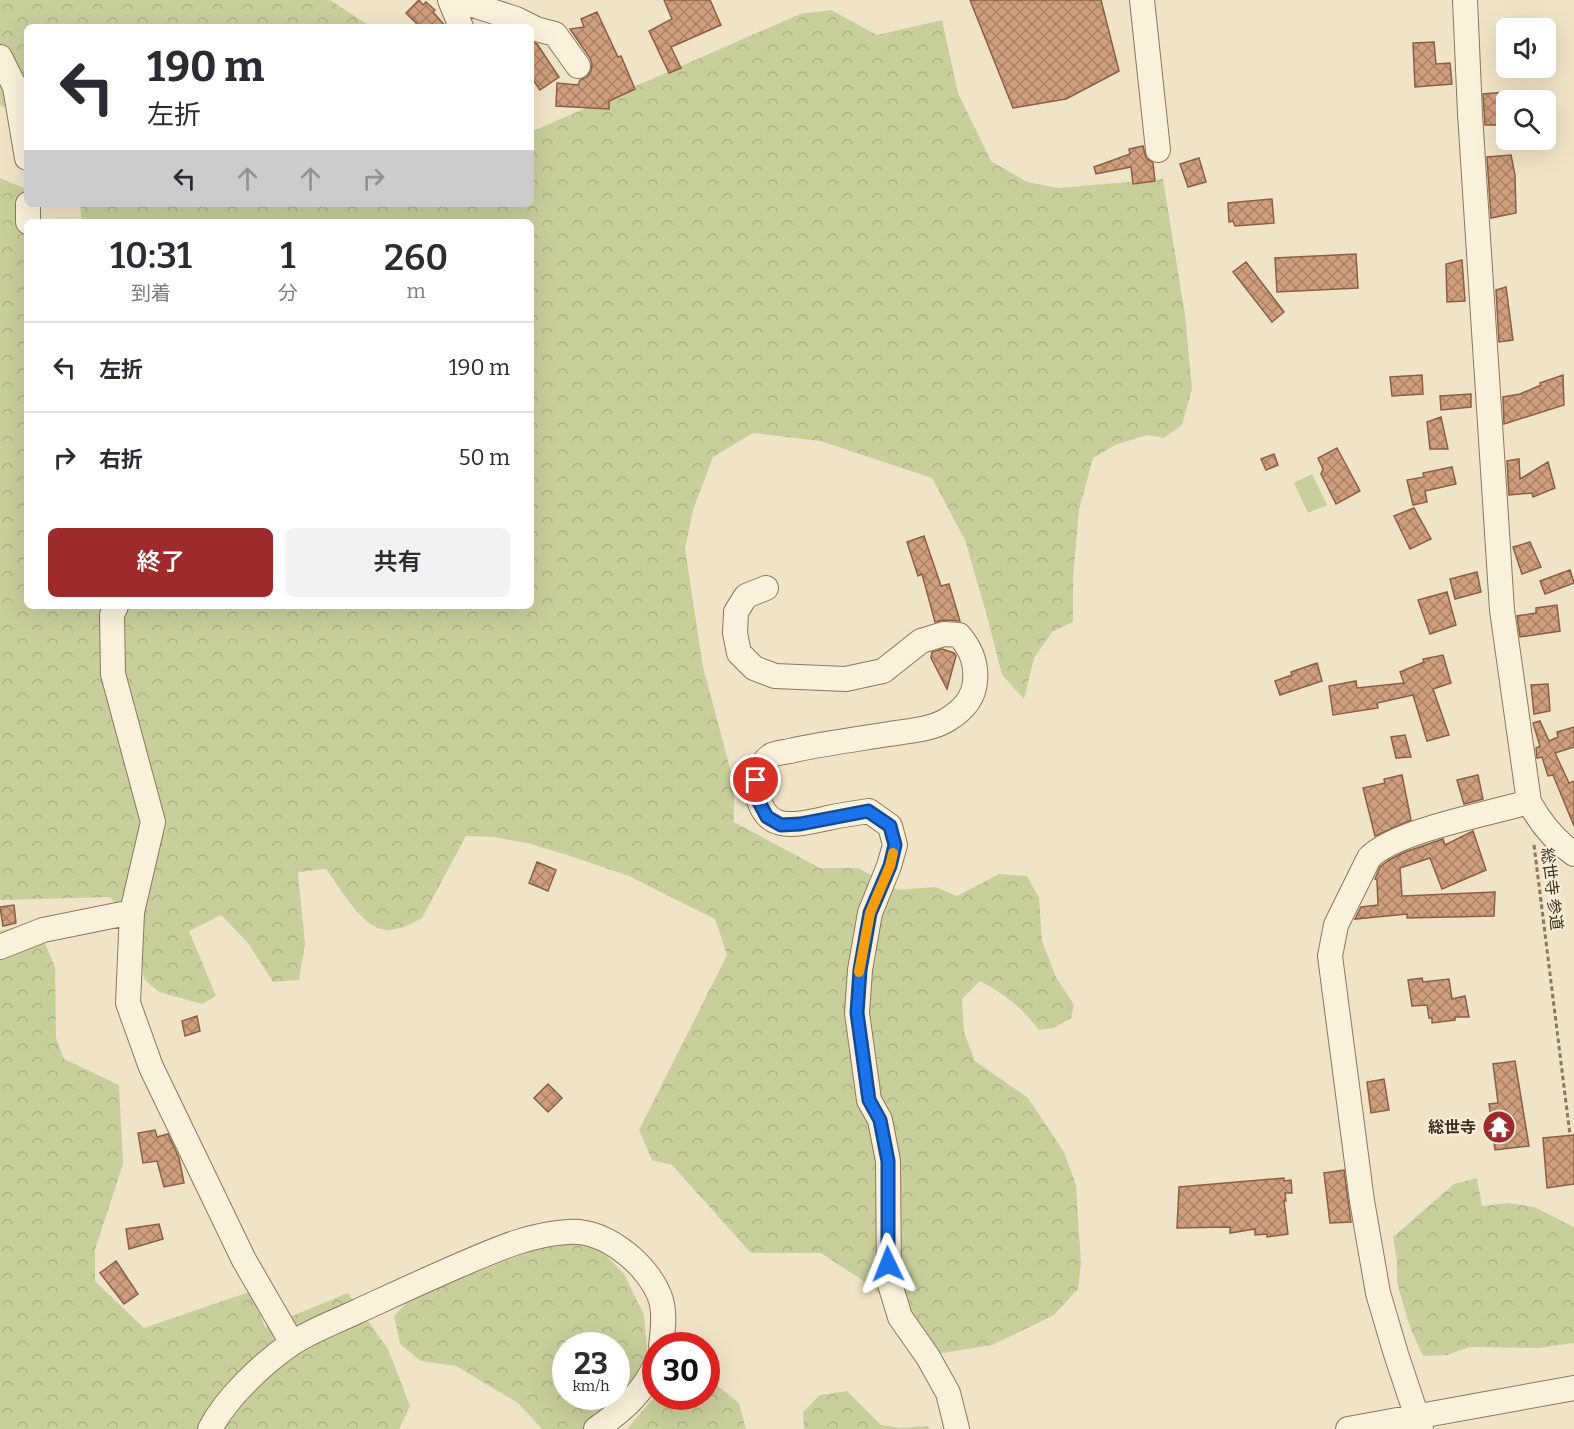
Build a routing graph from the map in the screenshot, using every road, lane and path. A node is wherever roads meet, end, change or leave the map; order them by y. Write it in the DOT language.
graph roads {
  1 [pos="450,0"];
  2 [pos="458,0"];
  3 [pos="1142,0"];
  4 [pos="1465,0"];
  5 [pos="460,24"];
  6 [pos="526,24"];
  7 [pos="534,28"];
  8 [pos="0,57"];
  9 [pos="578,66"];
  10 [pos="24,140"];
  11 [pos="1158,150"];
  12 [pos="766,588"];
  13 [pos="115,609"];
  14 [pos="1529,802"];
  15 [pos="1533,838"];
  16 [pos="1574,854"];
  17 [pos="132,912"];
  18 [pos="0,946"];
  19 [pos="1569,1122"];
  20 [pos="1574,1122"];
  21 [pos="1570,1135"];
  22 [pos="662,1332"];
  23 [pos="292,1343"];
  24 [pos="1574,1388"];
  25 [pos="642,1390"];
  26 [pos="1419,1422"];
  27 [pos="210,1429"];
  28 [pos="596,1429"];
  29 [pos="957,1429"];
  30 [pos="1348,1429"];
  1 -- 5 [label="street"];
  2 -- 6 [label="street"];
  3 -- 11 [label="street"];
  4 -- 14 [label="street"];
  7 -- 9 [label="street"];
  8 -- 10 [label="street"];
  12 -- 29 [label="street"];
  13 -- 17 [label="street"];
  14 -- 16 [label="street"];
  14 -- 26 [label="street"];
  15 -- 19 [label="path, 総世寺 参道"];
  17 -- 18 [label="street"];
  17 -- 23 [label="street"];
  19 -- 20 [label="path"];
  19 -- 21 [label="path, 総世寺 参道"];
  22 -- 23 [label="street"];
  23 -- 27 [label="street"];
  24 -- 26 [label="street"];
  25 -- 28 [label="street"];
  26 -- 30 [label="street"];
}
